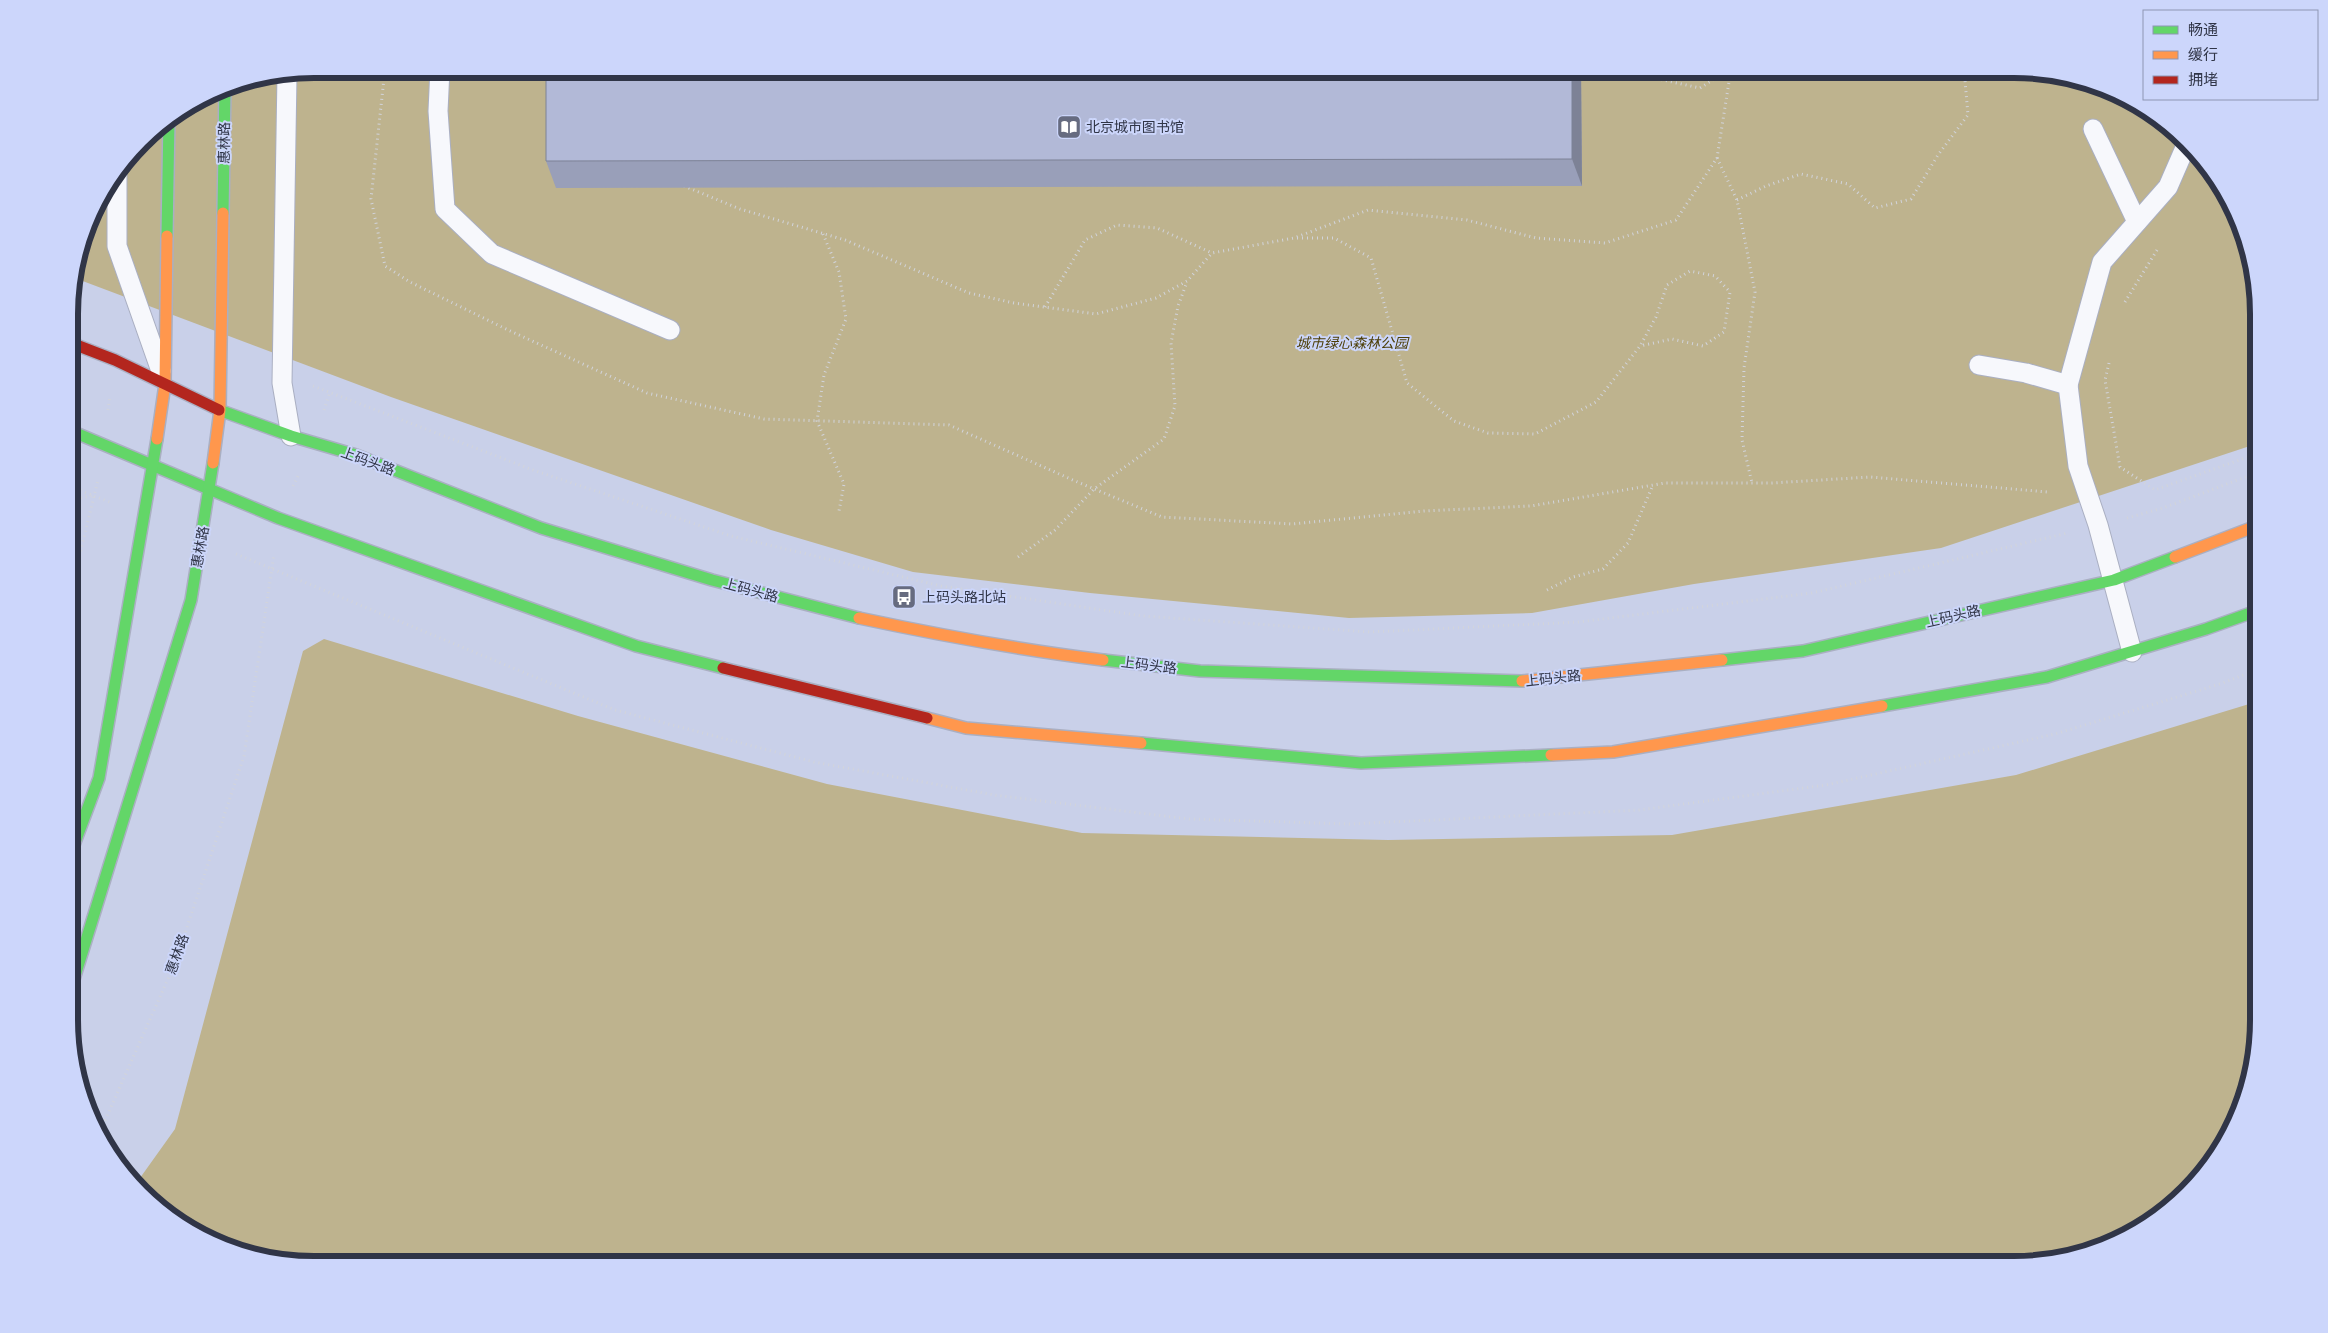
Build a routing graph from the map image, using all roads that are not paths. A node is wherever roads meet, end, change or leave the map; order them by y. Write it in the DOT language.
graph roads {
  1 [pos="440,78"];
  2 [pos="287,79"];
  3 [pos="225,94"];
  4 [pos="169,127"];
  5 [pos="2094,130"];
  6 [pos="2184,150"];
  7 [pos="117,182"];
  8 [pos="2137,222"];
  9 [pos="670,330"];
  10 [pos="78,346"];
  11 [pos="1979,365"];
  12 [pos="165,384"];
  13 [pos="2068,385"];
  14 [pos="220,410"];
  15 [pos="78,434"];
  16 [pos="291,436"];
  17 [pos="153,466"];
  18 [pos="210,488"];
  19 [pos="2250,528"];
  20 [pos="2114,580"];
  21 [pos="2250,613"];
  22 [pos="2132,652"];
  23 [pos="78,834"];
  24 [pos="78,967"];
  1 -- 9 [label="lane"];
  2 -- 16 [label="lane"];
  3 -- 14 [label="main road, 惠林路"];
  4 -- 12 [label="main road"];
  5 -- 8 [label="lane"];
  6 -- 8 [label="lane"];
  7 -- 12 [label="lane"];
  8 -- 13 [label="lane"];
  10 -- 12 [label="main road, 上码头路"];
  11 -- 13 [label="lane"];
  12 -- 14 [label="main road, 上码头路"];
  12 -- 17 [label="main road"];
  13 -- 20 [label="lane"];
  14 -- 16 [label="main road, 上码头路"];
  14 -- 18 [label="main road, 惠林路"];
  15 -- 17 [label="main road"];
  16 -- 20 [label="main road, 上码头路"];
  17 -- 18 [label="main road"];
  17 -- 23 [label="main road"];
  18 -- 22 [label="main road"];
  18 -- 24 [label="main road, 惠林路"];
  19 -- 20 [label="main road, 上码头路"];
  20 -- 22 [label="lane"];
  21 -- 22 [label="main road"];
}
